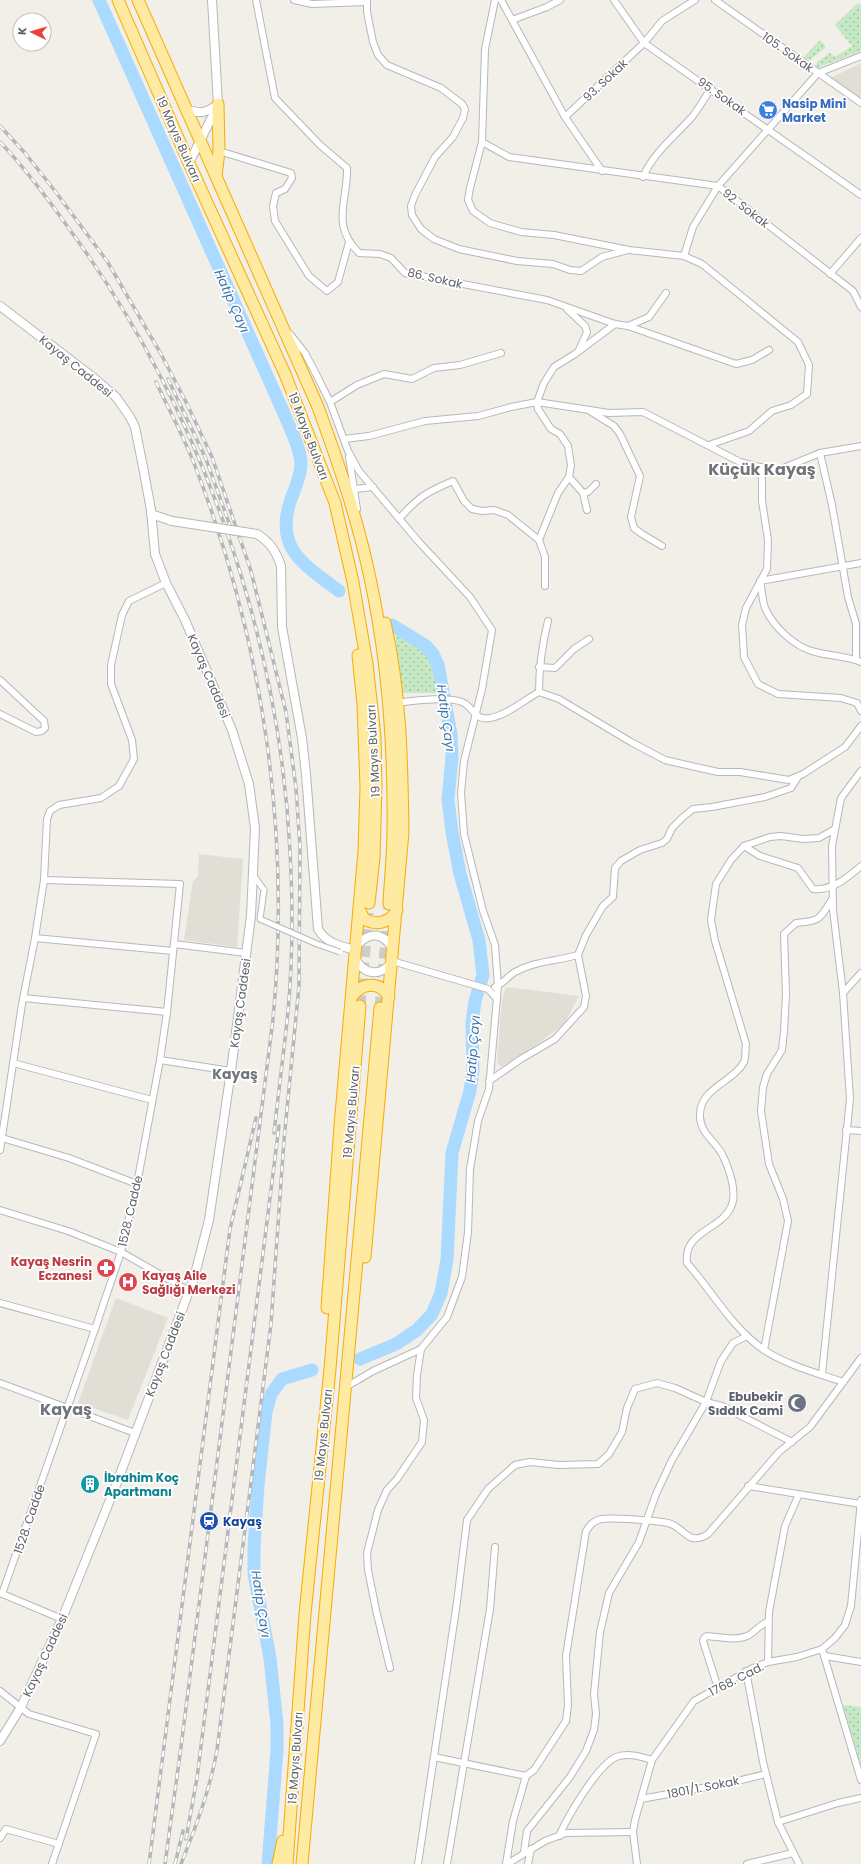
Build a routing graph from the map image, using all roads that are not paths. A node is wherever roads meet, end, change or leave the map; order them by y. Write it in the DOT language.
graph roads {
  1 [pos="118,0"];
  2 [pos="138,0"];
  3 [pos="212,0"];
  4 [pos="256,0"];
  5 [pos="294,0"];
  6 [pos="495,0"];
  7 [pos="501,0"];
  8 [pos="560,0"];
  9 [pos="614,0"];
  10 [pos="695,0"];
  11 [pos="715,0"];
  12 [pos="367,1"];
  13 [pos="512,20"];
  14 [pos="644,43"];
  15 [pos="861,56"];
  16 [pos="818,73"];
  17 [pos="711,88"];
  18 [pos="861,103"];
  19 [pos="218,104"];
  20 [pos="186,110"];
  21 [pos="565,117"];
  22 [pos="769,129"];
  23 [pos="200,140"];
  24 [pos="482,142"];
  25 [pos="219,151"];
  26 [pos="189,163"];
  27 [pos="602,171"];
  28 [pos="643,177"];
  29 [pos="216,178"];
  30 [pos="718,186"];
  31 [pos="861,194"];
  32 [pos="861,238"];
  33 [pos="349,242"];
  34 [pos="629,250"];
  35 [pos="684,256"];
  36 [pos="830,274"];
  37 [pos="666,293"];
  38 [pos="0,306"];
  39 [pos="861,307"];
  40 [pos="566,308"];
  41 [pos="277,318"];
  42 [pos="615,324"];
  43 [pos="628,326"];
  44 [pos="768,350"];
  45 [pos="578,352"];
  46 [pos="501,353"];
  47 [pos="330,402"];
  48 [pos="537,402"];
  49 [pos="585,409"];
  50 [pos="344,439"];
  51 [pos="709,445"];
  52 [pos="861,446"];
  53 [pos="348,451"];
  54 [pos="820,453"];
  55 [pos="762,467"];
  56 [pos="569,476"];
  57 [pos="596,484"];
  58 [pos="372,487"];
  59 [pos="355,489"];
  60 [pos="583,493"];
  61 [pos="587,510"];
  62 [pos="151,514"];
  63 [pos="399,519"];
  64 [pos="359,532"];
  65 [pos="539,540"];
  66 [pos="662,546"];
  67 [pos="366,561"];
  68 [pos="861,563"];
  69 [pos="842,566"];
  70 [pos="760,581"];
  71 [pos="166,583"];
  72 [pos="545,586"];
  73 [pos="548,622"];
  74 [pos="384,636"];
  75 [pos="360,639"];
  76 [pos="589,639"];
  77 [pos="859,661"];
  78 [pos="539,667"];
  79 [pos="0,680"];
  80 [pos="539,692"];
  81 [pos="394,703"];
  82 [pos="861,711"];
  83 [pos="0,714"];
  84 [pos="476,716"];
  85 [pos="861,726"];
  86 [pos="861,771"];
  87 [pos="799,776"];
  88 [pos="835,829"];
  89 [pos="744,846"];
  90 [pos="861,866"];
  91 [pos="254,876"];
  92 [pos="44,880"];
  93 [pos="832,887"];
  94 [pos="833,898"];
  95 [pos="369,903"];
  96 [pos="393,907"];
  97 [pos="359,908"];
  98 [pos="35,938"];
  99 [pos="174,944"];
  100 [pos="317,944"];
  101 [pos="314,949"];
  102 [pos="393,949"];
  103 [pos="354,950"];
  104 [pos="173,952"];
  105 [pos="246,953"];
  106 [pos="578,955"];
  107 [pos="392,961"];
  108 [pos="861,973"];
  109 [pos="498,986"];
  110 [pos="488,989"];
  111 [pos="843,993"];
  112 [pos="352,996"];
  113 [pos="389,997"];
  114 [pos="23,998"];
  115 [pos="497,999"];
  116 [pos="360,1006"];
  117 [pos="380,1008"];
  118 [pos="167,1012"];
  119 [pos="160,1060"];
  120 [pos="13,1063"];
  121 [pos="231,1071"];
  122 [pos="489,1081"];
  123 [pos="152,1100"];
  124 [pos="846,1130"];
  125 [pos="861,1130"];
  126 [pos="2,1138"];
  127 [pos="0,1150"];
  128 [pos="137,1184"];
  129 [pos="0,1210"];
  130 [pos="120,1252"];
  131 [pos="189,1291"];
  132 [pos="0,1304"];
  133 [pos="352,1320"];
  134 [pos="95,1329"];
  135 [pos="747,1336"];
  136 [pos="421,1349"];
  137 [pos="764,1350"];
  138 [pos="861,1358"];
  139 [pos="330,1362"];
  140 [pos="822,1374"];
  141 [pos="843,1382"];
  142 [pos="0,1383"];
  143 [pos="346,1387"];
  144 [pos="706,1402"];
  145 [pos="67,1408"];
  146 [pos="135,1433"];
  147 [pos="792,1442"];
  148 [pos="748,1486"];
  149 [pos="799,1494"];
  150 [pos="861,1500"];
  151 [pos="861,1504"];
  152 [pos="646,1521"];
  153 [pos="495,1547"];
  154 [pos="859,1551"];
  155 [pos="1,1594"];
  156 [pos="62,1619"];
  157 [pos="768,1622"];
  158 [pos="822,1649"];
  159 [pos="825,1656"];
  160 [pos="768,1662"];
  161 [pos="861,1662"];
  162 [pos="390,1668"];
  163 [pos="746,1671"];
  164 [pos="718,1688"];
  165 [pos="0,1691"];
  166 [pos="21,1707"];
  167 [pos="0,1740"];
  168 [pos="434,1757"];
  169 [pos="652,1760"];
  170 [pos="464,1763"];
  171 [pos="766,1774"];
  172 [pos="526,1776"];
  173 [pos="861,1780"];
  174 [pos="294,1783"];
  175 [pos="308,1793"];
  176 [pos="861,1798"];
  177 [pos="641,1799"];
  178 [pos="778,1822"];
  179 [pos="633,1832"];
  180 [pos="559,1836"];
  181 [pos="0,1838"];
  182 [pos="59,1844"];
  183 [pos="527,1851"];
  184 [pos="794,1853"];
  185 [pos="52,1864"];
  186 [pos="278,1864"];
  187 [pos="287,1864"];
  188 [pos="302,1864"];
  189 [pos="310,1864"];
  190 [pos="418,1864"];
  191 [pos="447,1864"];
  192 [pos="506,1864"];
  193 [pos="528,1864"];
  194 [pos="637,1864"];
  195 [pos="747,1864"];
  196 [pos="799,1864"];
  1 -- 26 [label="highway, 19 Mayıs Bulvarı"];
  2 -- 20 [label="highway, 19 Mayıs Bulvarı"];
  3 -- 19 [label="street"];
  4 -- 33 [label="street"];
  5 -- 12 [label="street"];
  6 -- 24 [label="street"];
  7 -- 13 [label="street"];
  8 -- 13 [label="street"];
  9 -- 14 [label="street, 95. Sokak"];
  10 -- 14 [label="street, 93. Sokak"];
  11 -- 16 [label="street, 105. Sokak"];
  12 -- 34 [label="street"];
  13 -- 21 [label="street"];
  14 -- 17 [label="street, 95. Sokak"];
  14 -- 21 [label="street, 93. Sokak"];
  15 -- 16 [label="street"];
  16 -- 18 [label="street, 105. Sokak"];
  16 -- 22 [label="street"];
  17 -- 22 [label="street, 95. Sokak"];
  17 -- 28 [label="street"];
  19 -- 20 [label="street"];
  19 -- 23 [label="street"];
  19 -- 25 [label="highway"];
  20 -- 23 [label="highway, 19 Mayıs Bulvarı"];
  21 -- 27 [label="street"];
  22 -- 30 [label="street"];
  22 -- 31 [label="street, 95. Sokak"];
  23 -- 26 [label="street"];
  23 -- 29 [label="highway, 19 Mayıs Bulvarı"];
  24 -- 27 [label="street, 92. Sokak"];
  24 -- 34 [label="street"];
  25 -- 29 [label="highway"];
  25 -- 33 [label="street"];
  26 -- 75 [label="highway, 19 Mayıs Bulvarı"];
  27 -- 28 [label="street, 92. Sokak"];
  28 -- 30 [label="street, 92. Sokak"];
  29 -- 41 [label="highway, 19 Mayıs Bulvarı"];
  30 -- 35 [label="street"];
  30 -- 36 [label="street, 92. Sokak"];
  32 -- 36 [label="street"];
  33 -- 40 [label="street, 86. Sokak"];
  34 -- 35 [label="street"];
  35 -- 51 [label="street"];
  36 -- 39 [label="street, 92. Sokak"];
  37 -- 43 [label="street"];
  38 -- 62 [label="street, Kayaş Caddesi"];
  40 -- 42 [label="street, 86. Sokak"];
  40 -- 45 [label="street"];
  41 -- 47 [label="street"];
  41 -- 64 [label="highway, 19 Mayıs Bulvarı"];
  42 -- 43 [label="street, 86. Sokak"];
  42 -- 45 [label="street"];
  43 -- 44 [label="street, 86. Sokak"];
  45 -- 48 [label="street"];
  46 -- 47 [label="street"];
  47 -- 50 [label="street"];
  48 -- 49 [label="street"];
  48 -- 50 [label="street"];
  48 -- 56 [label="street"];
  49 -- 51 [label="street"];
  49 -- 66 [label="street"];
  50 -- 53 [label="street"];
  51 -- 55 [label="street"];
  52 -- 54 [label="street"];
  53 -- 58 [label="street"];
  53 -- 59 [label="street"];
  54 -- 55 [label="street"];
  54 -- 69 [label="street"];
  55 -- 70 [label="street"];
  56 -- 60 [label="street"];
  56 -- 65 [label="street"];
  57 -- 60 [label="street"];
  58 -- 59 [label="street"];
  58 -- 63 [label="street"];
  59 -- 64 [label="street"];
  60 -- 61 [label="street"];
  62 -- 71 [label="street, Kayaş Caddesi"];
  62 -- 103 [label="street, bridge"];
  63 -- 65 [label="street"];
  63 -- 84 [label="street"];
  64 -- 67 [label="highway, 19 Mayıs Bulvarı"];
  65 -- 72 [label="street"];
  67 -- 74 [label="highway, 19 Mayıs Bulvarı"];
  67 -- 74 [label="highway"];
  68 -- 69 [label="street"];
  69 -- 70 [label="street"];
  69 -- 77 [label="street"];
  70 -- 77 [label="street"];
  70 -- 82 [label="street"];
  71 -- 91 [label="street, Kayaş Caddesi"];
  71 -- 92 [label="street"];
  73 -- 78 [label="street"];
  74 -- 81 [label="highway"];
  75 -- 95 [label="highway, 19 Mayıs Bulvarı"];
  75 -- 97 [label="highway"];
  76 -- 78 [label="street"];
  78 -- 80 [label="street"];
  79 -- 83 [label="street"];
  80 -- 84 [label="street"];
  80 -- 87 [label="street"];
  81 -- 84 [label="street"];
  81 -- 96 [label="highway"];
  84 -- 109 [label="street"];
  85 -- 87 [label="street"];
  86 -- 88 [label="street"];
  87 -- 106 [label="street"];
  88 -- 89 [label="street"];
  88 -- 93 [label="street"];
  89 -- 93 [label="street"];
  89 -- 135 [label="street"];
  90 -- 93 [label="street"];
  91 -- 100 [label="street, bridge"];
  91 -- 105 [label="street, Kayaş Caddesi"];
  92 -- 98 [label="street"];
  92 -- 99 [label="street, 1528. Cadde"];
  93 -- 94 [label="street"];
  94 -- 111 [label="street"];
  94 -- 137 [label="street"];
  96 -- 97 [label="highway"];
  96 -- 102 [label="highway"];
  97 -- 103 [label="highway"];
  98 -- 104 [label="street"];
  98 -- 114 [label="street"];
  99 -- 104 [label="street, 1528. Cadde"];
  99 -- 105 [label="street"];
  100 -- 101 [label="street, bridge"];
  100 -- 103 [label="street, bridge"];
  102 -- 103 [label="street"];
  102 -- 107 [label="highway"];
  103 -- 107 [label="street"];
  103 -- 112 [label="highway"];
  104 -- 118 [label="street, 1528. Cadde"];
  105 -- 121 [label="street, Kayaş Caddesi"];
  106 -- 109 [label="street"];
  106 -- 122 [label="street"];
  107 -- 110 [label="street"];
  107 -- 113 [label="highway"];
  108 -- 111 [label="street"];
  109 -- 110 [label="street"];
  109 -- 115 [label="street"];
  110 -- 115 [label="street"];
  111 -- 124 [label="street"];
  112 -- 113 [label="highway"];
  112 -- 139 [label="highway"];
  113 -- 133 [label="highway"];
  114 -- 118 [label="street"];
  114 -- 120 [label="street"];
  115 -- 122 [label="street"];
  116 -- 139 [label="highway, 19 Mayıs Bulvarı"];
  117 -- 133 [label="highway, 19 Mayıs Bulvarı"];
  118 -- 119 [label="street, 1528. Cadde"];
  119 -- 121 [label="street"];
  119 -- 123 [label="street, 1528. Cadde"];
  120 -- 123 [label="street"];
  120 -- 126 [label="street"];
  121 -- 131 [label="street, Kayaş Caddesi"];
  122 -- 136 [label="street"];
  123 -- 128 [label="street, 1528. Cadde"];
  124 -- 125 [label="street"];
  124 -- 140 [label="street"];
  126 -- 127 [label="street"];
  126 -- 128 [label="street"];
  128 -- 130 [label="street, 1528. Cadde"];
  129 -- 130 [label="street"];
  130 -- 131 [label="street"];
  130 -- 134 [label="street, 1528. Cadde"];
  131 -- 146 [label="street, Kayaş Caddesi"];
  132 -- 134 [label="street"];
  133 -- 143 [label="highway, 19 Mayıs Bulvarı"];
  134 -- 145 [label="street, 1528. Cadde"];
  135 -- 137 [label="street"];
  135 -- 144 [label="street"];
  136 -- 143 [label="street"];
  136 -- 162 [label="street"];
  137 -- 140 [label="street"];
  138 -- 141 [label="street"];
  139 -- 174 [label="highway, 19 Mayıs Bulvarı"];
  140 -- 141 [label="street"];
  141 -- 147 [label="street"];
  142 -- 145 [label="street"];
  143 -- 175 [label="highway, 19 Mayıs Bulvarı"];
  144 -- 147 [label="street"];
  144 -- 152 [label="street"];
  144 -- 168 [label="street"];
  145 -- 146 [label="street"];
  145 -- 155 [label="street, 1528. Cadde"];
  146 -- 156 [label="street, Kayaş Caddesi"];
  147 -- 148 [label="street"];
  148 -- 149 [label="street"];
  148 -- 152 [label="street"];
  149 -- 151 [label="street"];
  149 -- 157 [label="street"];
  150 -- 151 [label="street, 1768. Cad."];
  151 -- 154 [label="street, 1768. Cad."];
  152 -- 172 [label="street"];
  152 -- 183 [label="street"];
  153 -- 170 [label="street"];
  154 -- 158 [label="street, 1768. Cad."];
  155 -- 156 [label="street"];
  156 -- 166 [label="street, Kayaş Caddesi"];
  157 -- 160 [label="street"];
  157 -- 164 [label="street"];
  158 -- 159 [label="street"];
  158 -- 160 [label="street, 1768. Cad."];
  159 -- 161 [label="street"];
  159 -- 173 [label="street"];
  160 -- 163 [label="street, 1768. Cad."];
  163 -- 164 [label="street, 1768. Cad."];
  163 -- 171 [label="street"];
  164 -- 169 [label="street, 1768. Cad."];
  165 -- 166 [label="street"];
  166 -- 167 [label="street, Kayaş Caddesi"];
  166 -- 182 [label="street"];
  168 -- 170 [label="street"];
  168 -- 190 [label="street"];
  169 -- 177 [label="street, 1768. Cad."];
  169 -- 180 [label="street"];
  170 -- 172 [label="street"];
  170 -- 191 [label="street"];
  171 -- 177 [label="street, 1801/1. Sokak"];
  171 -- 178 [label="street"];
  172 -- 192 [label="street"];
  174 -- 186 [label="highway"];
  174 -- 187 [label="highway, 19 Mayıs Bulvarı"];
  175 -- 188 [label="highway, 19 Mayıs Bulvarı"];
  175 -- 189 [label="highway"];
  176 -- 178 [label="street"];
  177 -- 179 [label="street, 1768. Cad."];
  178 -- 184 [label="street"];
  179 -- 180 [label="street"];
  179 -- 194 [label="street, 1768. Cad."];
  180 -- 183 [label="street"];
  181 -- 182 [label="street"];
  182 -- 185 [label="street"];
  183 -- 192 [label="street"];
  183 -- 193 [label="street"];
  184 -- 195 [label="street"];
  184 -- 196 [label="street"];
}
